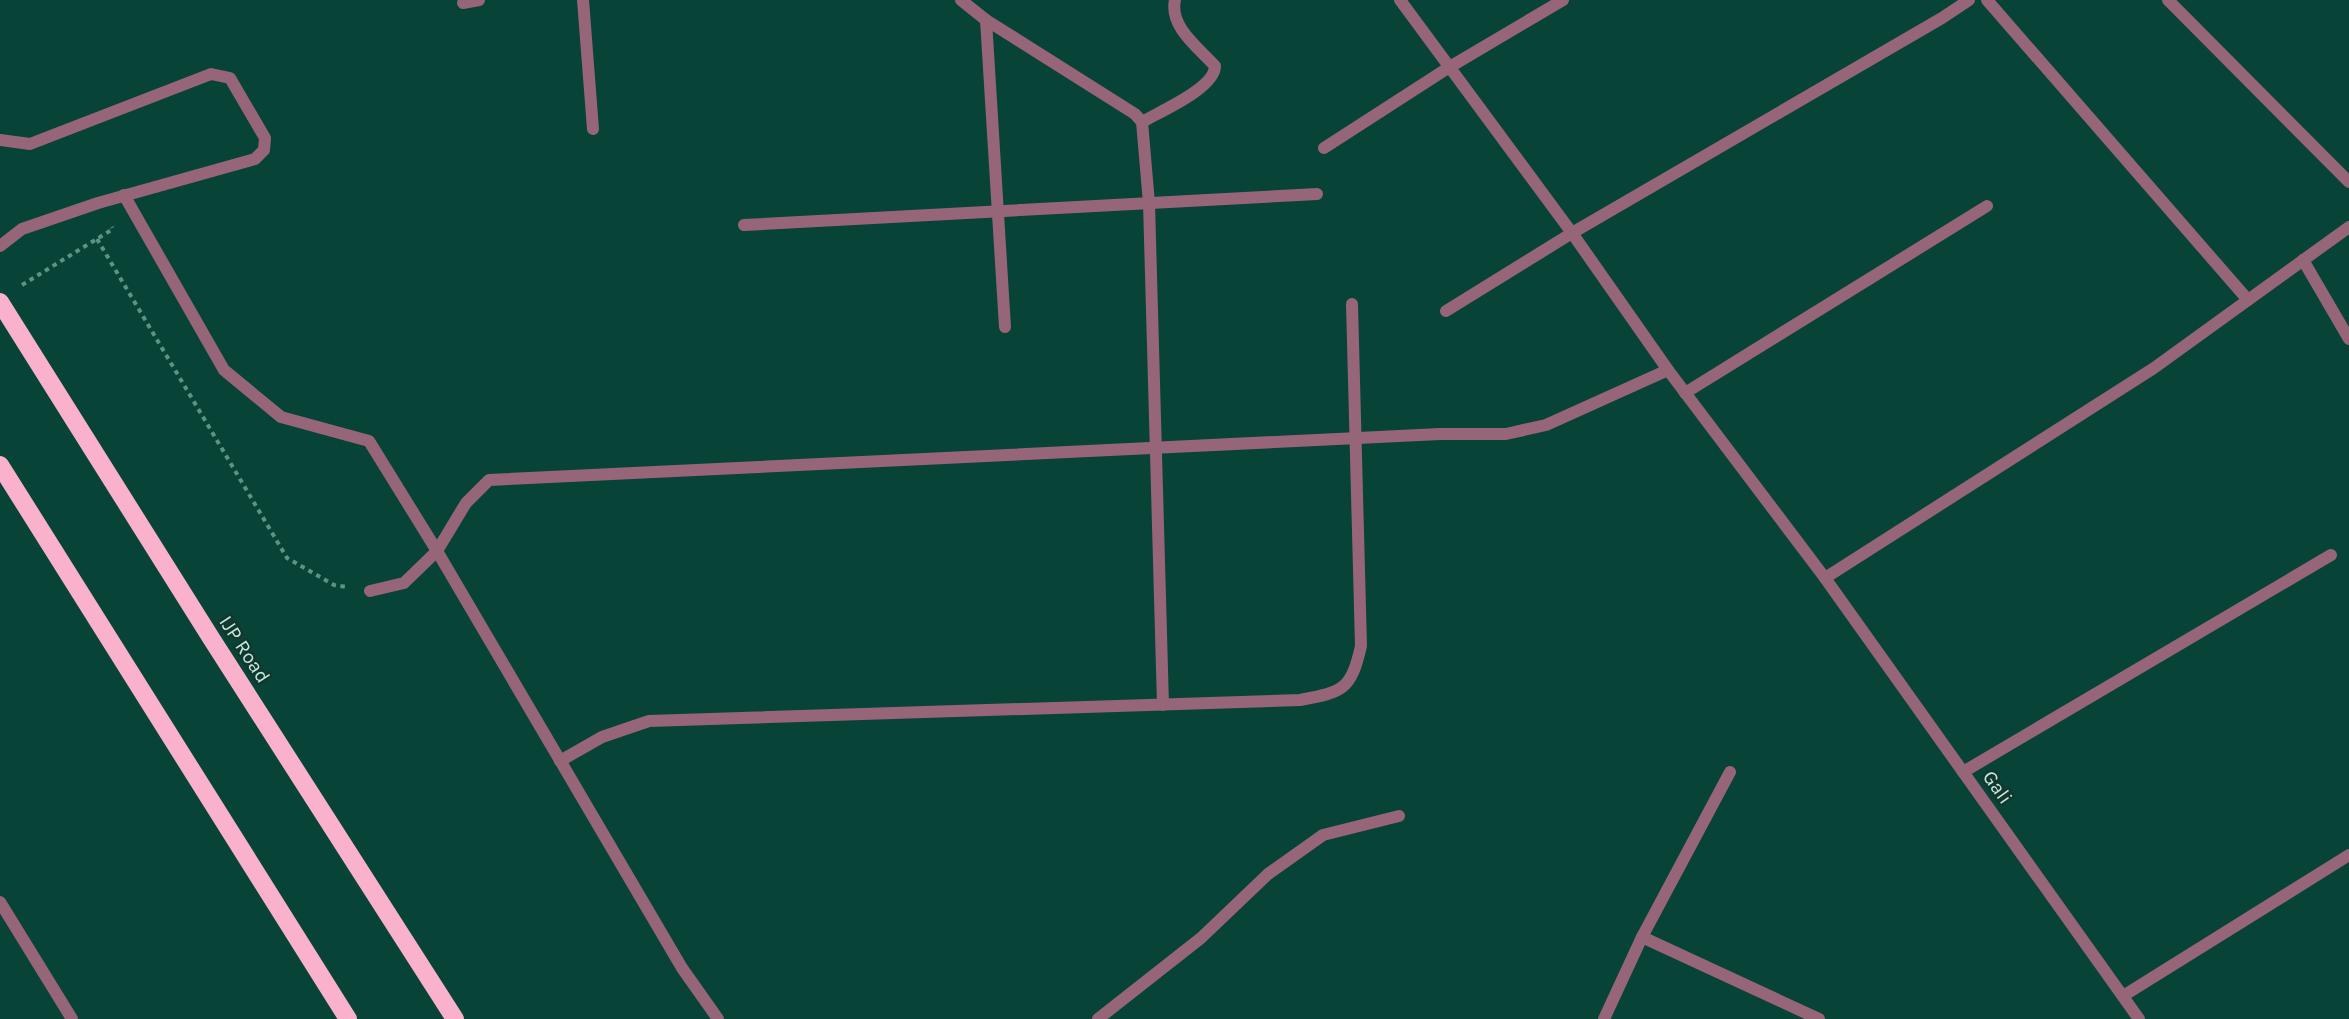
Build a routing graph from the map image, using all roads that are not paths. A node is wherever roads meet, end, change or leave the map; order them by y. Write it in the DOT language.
graph roads {
  1 [pos="479,0"];
  2 [pos="583,0"];
  3 [pos="960,0"];
  4 [pos="1174,0"];
  5 [pos="1400,0"];
  6 [pos="1563,0"];
  7 [pos="1969,0"];
  8 [pos="1988,0"];
  9 [pos="2168,0"];
  10 [pos="463,3"];
  11 [pos="986,20"];
  12 [pos="1448,68"];
  13 [pos="1142,122"];
  14 [pos="592,129"];
  15 [pos="0,140"];
  16 [pos="1324,148"];
  17 [pos="2349,182"];
  18 [pos="1317,194"];
  19 [pos="124,195"];
  20 [pos="1149,203"];
  21 [pos="1987,206"];
  22 [pos="997,211"];
  23 [pos="744,225"];
  24 [pos="2349,227"];
  25 [pos="1572,233"];
  26 [pos="0,246"];
  27 [pos="2303,260"];
  28 [pos="2248,300"];
  29 [pos="0,302"];
  30 [pos="1352,304"];
  31 [pos="1446,311"];
  32 [pos="1005,327"];
  33 [pos="2349,339"];
  34 [pos="1668,370"];
  35 [pos="1685,393"];
  36 [pos="1355,439"];
  37 [pos="1154,448"];
  38 [pos="0,465"];
  39 [pos="0,494"];
  40 [pos="19,496"];
  41 [pos="437,551"];
  42 [pos="2331,555"];
  43 [pos="1825,578"];
  44 [pos="370,591"];
  45 [pos="1163,705"];
  46 [pos="560,761"];
  47 [pos="1731,772"];
  48 [pos="1963,772"];
  49 [pos="1399,816"];
  50 [pos="2349,855"];
  51 [pos="0,902"];
  52 [pos="1642,937"];
  53 [pos="2123,996"];
  54 [pos="72,1019"];
  55 [pos="348,1019"];
  56 [pos="455,1019"];
  57 [pos="718,1019"];
  58 [pos="1098,1019"];
  59 [pos="1604,1019"];
  60 [pos="1819,1019"];
  61 [pos="2139,1019"];
  1 -- 10 [label="street"];
  2 -- 14 [label="street"];
  3 -- 11 [label="street"];
  4 -- 13 [label="street"];
  5 -- 12 [label="street, Gali"];
  6 -- 12 [label="street"];
  7 -- 25 [label="street"];
  8 -- 28 [label="street"];
  9 -- 17 [label="street"];
  11 -- 13 [label="street"];
  11 -- 22 [label="street"];
  12 -- 16 [label="street"];
  12 -- 25 [label="street, Gali"];
  13 -- 20 [label="street"];
  15 -- 19 [label="street"];
  18 -- 20 [label="street"];
  19 -- 26 [label="street"];
  19 -- 41 [label="street"];
  20 -- 22 [label="street"];
  20 -- 37 [label="street"];
  21 -- 35 [label="street"];
  22 -- 23 [label="street"];
  22 -- 32 [label="street"];
  24 -- 27 [label="street"];
  25 -- 31 [label="street"];
  25 -- 34 [label="street, Gali"];
  27 -- 28 [label="street"];
  27 -- 33 [label="street"];
  28 -- 43 [label="street"];
  29 -- 56 [label="highway, IJP Road"];
  30 -- 36 [label="street"];
  34 -- 35 [label="street, Gali"];
  34 -- 36 [label="street"];
  35 -- 43 [label="street, Gali"];
  36 -- 37 [label="street"];
  36 -- 45 [label="street"];
  37 -- 41 [label="street"];
  37 -- 45 [label="street"];
  38 -- 40 [label="highway"];
  39 -- 40 [label="highway"];
  40 -- 55 [label="highway"];
  41 -- 44 [label="street"];
  41 -- 46 [label="street"];
  42 -- 48 [label="street"];
  43 -- 48 [label="street, Gali"];
  45 -- 46 [label="street"];
  46 -- 57 [label="street"];
  47 -- 52 [label="street"];
  48 -- 53 [label="street, Gali"];
  49 -- 58 [label="street"];
  50 -- 53 [label="street"];
  51 -- 54 [label="street"];
  52 -- 59 [label="street"];
  52 -- 60 [label="street"];
  53 -- 61 [label="street, Gali"];
}
